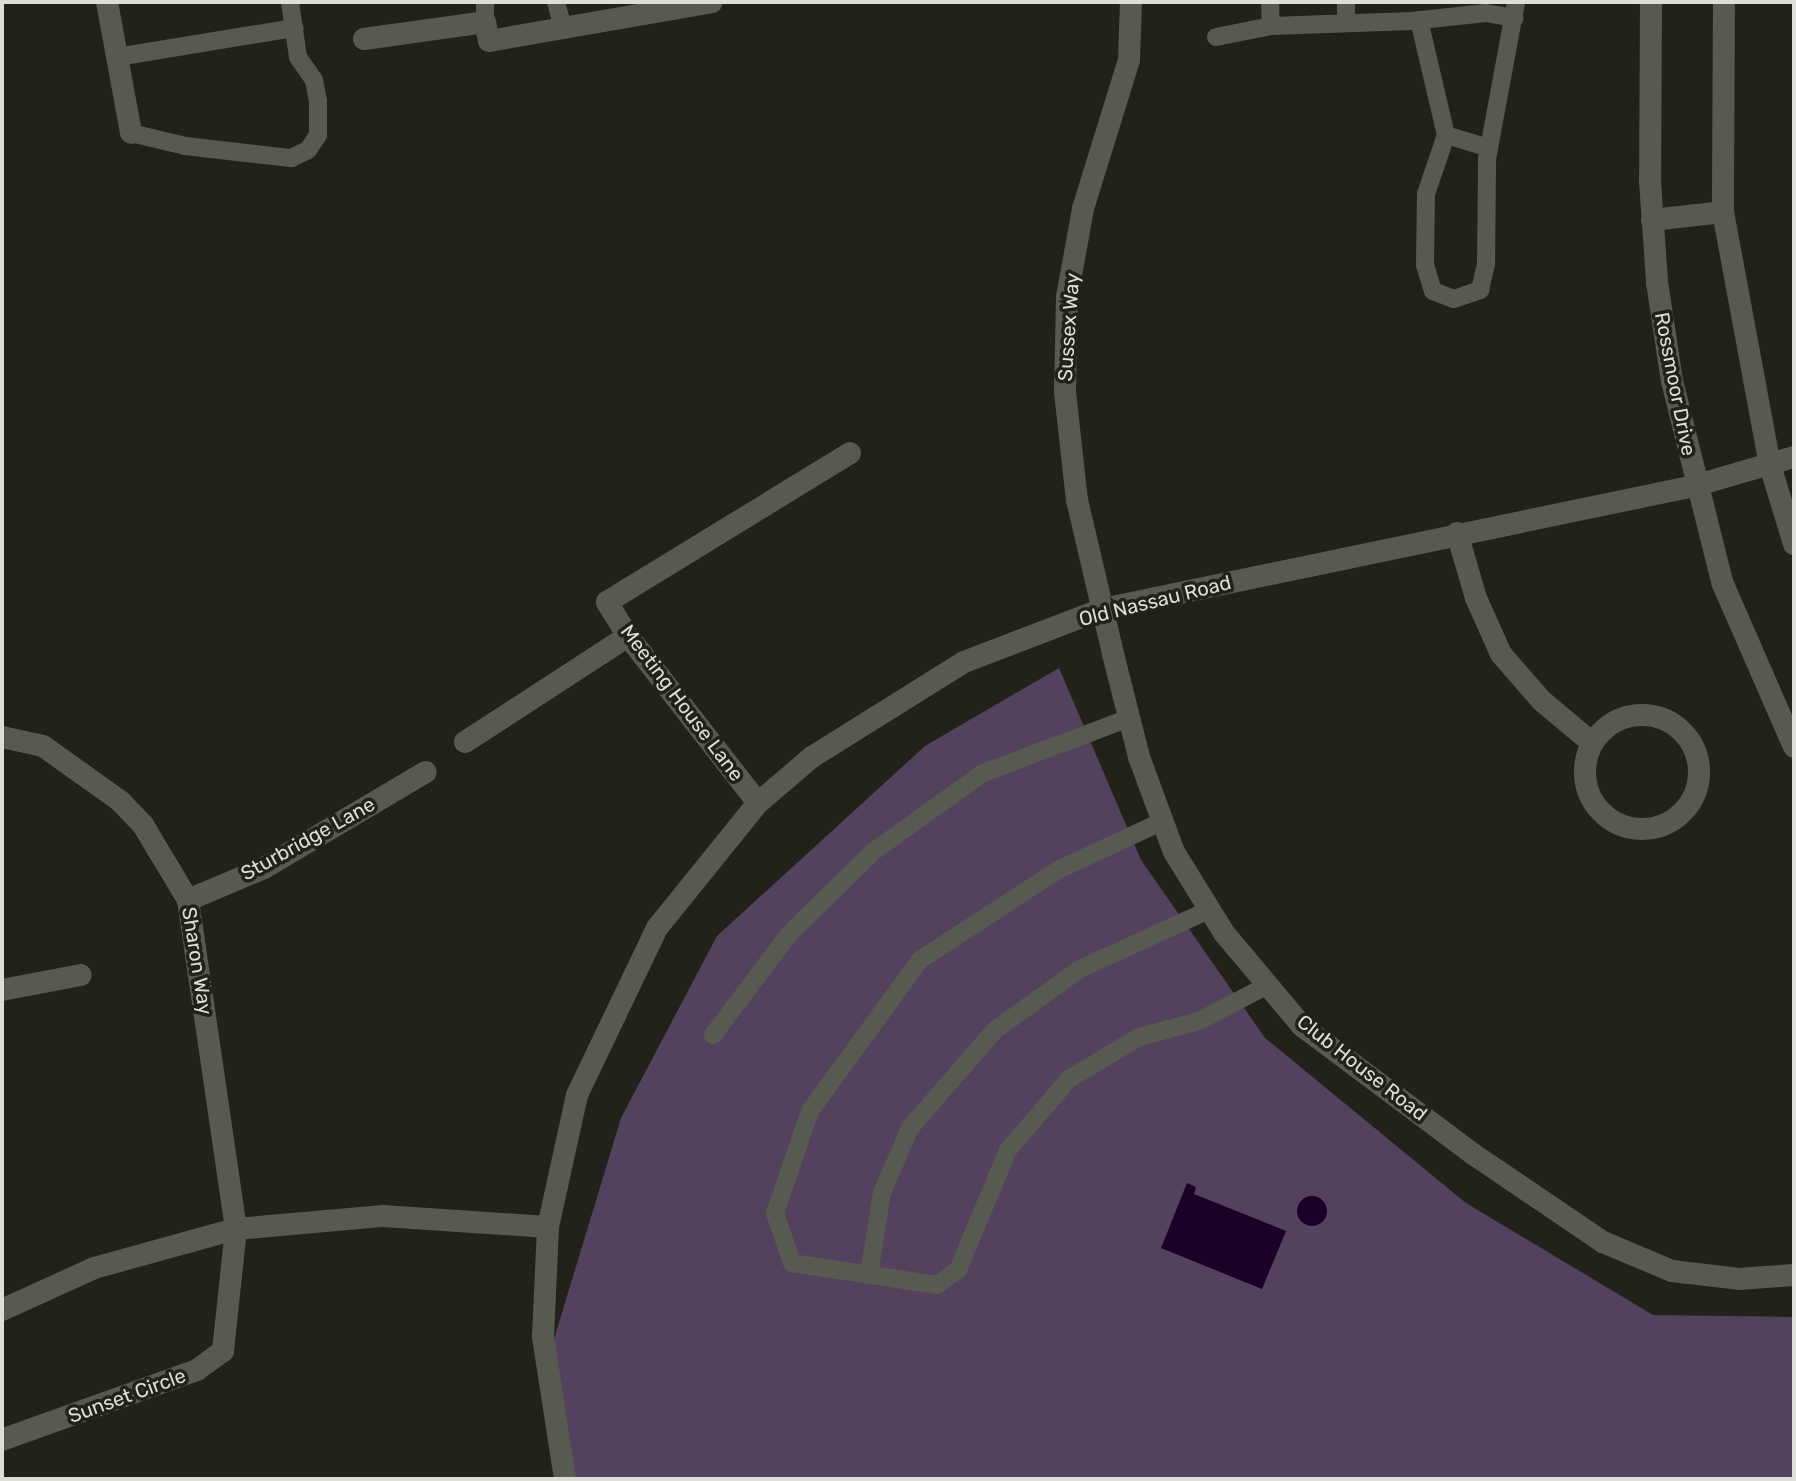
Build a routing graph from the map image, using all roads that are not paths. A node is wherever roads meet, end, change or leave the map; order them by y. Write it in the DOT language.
graph roads {
  1 [pos="107,2"];
  2 [pos="290,2"];
  3 [pos="556,2"];
  4 [pos="712,2"];
  5 [pos="1131,2"];
  6 [pos="1270,2"];
  7 [pos="1346,2"];
  8 [pos="1651,2"];
  9 [pos="1724,2"];
  10 [pos="1452,9"];
  11 [pos="1516,10"];
  12 [pos="485,12"];
  13 [pos="1419,20"];
  14 [pos="1346,23"];
  15 [pos="1271,26"];
  16 [pos="295,28"];
  17 [pos="563,29"];
  18 [pos="1216,37"];
  19 [pos="364,39"];
  20 [pos="117,57"];
  21 [pos="131,133"];
  22 [pos="1446,135"];
  23 [pos="1489,148"];
  24 [pos="1723,212"];
  25 [pos="1652,220"];
  26 [pos="850,453"];
  27 [pos="1794,457"];
  28 [pos="1770,465"];
  29 [pos="1694,486"];
  30 [pos="1457,533"];
  31 [pos="1794,544"];
  32 [pos="1103,609"];
  33 [pos="628,636"];
  34 [pos="1129,718"];
  35 [pos="2,737"];
  36 [pos="465,742"];
  37 [pos="1592,743"];
  38 [pos="1794,747"];
  39 [pos="426,772"];
  40 [pos="758,803"];
  41 [pos="1163,821"];
  42 [pos="188,900"];
  43 [pos="1209,910"];
  44 [pos="81,975"];
  45 [pos="1268,985"];
  46 [pos="2,990"];
  47 [pos="713,1035"];
  48 [pos="548,1227"];
  49 [pos="236,1229"];
  50 [pos="869,1274"];
  51 [pos="1794,1275"];
  52 [pos="2,1310"];
  53 [pos="2,1440"];
  54 [pos="565,1479"];
  1 -- 20 [label="street"];
  2 -- 16 [label="lane"];
  3 -- 17 [label="lane"];
  4 -- 17 [label="street"];
  5 -- 32 [label="street, Sussex Way"];
  6 -- 15 [label="lane"];
  7 -- 14 [label="lane"];
  8 -- 25 [label="street, Rossmoor Drive"];
  9 -- 24 [label="street"];
  10 -- 11 [label="lane"];
  10 -- 13 [label="lane"];
  11 -- 23 [label="lane"];
  12 -- 17 [label="street"];
  12 -- 19 [label="street"];
  13 -- 14 [label="lane"];
  13 -- 22 [label="lane"];
  14 -- 15 [label="lane"];
  15 -- 18 [label="lane"];
  16 -- 20 [label="lane"];
  16 -- 21 [label="lane"];
  20 -- 21 [label="street"];
  22 -- 23 [label="lane"];
  22 -- 23 [label="lane"];
  24 -- 25 [label="street"];
  24 -- 28 [label="street"];
  25 -- 29 [label="street, Rossmoor Drive"];
  26 -- 33 [label="street, Meeting House Lane"];
  27 -- 28 [label="street, Old Nassau Road"];
  28 -- 29 [label="street, Old Nassau Road"];
  28 -- 31 [label="street"];
  29 -- 30 [label="street, Old Nassau Road"];
  29 -- 38 [label="street, Rossmoor Drive"];
  30 -- 32 [label="street, Old Nassau Road"];
  30 -- 37 [label="street"];
  32 -- 34 [label="street, Club House Road"];
  32 -- 40 [label="street, Old Nassau Road"];
  33 -- 36 [label="street"];
  33 -- 40 [label="street, Meeting House Lane"];
  34 -- 41 [label="street, Club House Road"];
  34 -- 47 [label="lane"];
  35 -- 42 [label="street, Sharon Way"];
  37 -- 37 [label="street"];
  39 -- 42 [label="street, Sturbridge Lane"];
  40 -- 48 [label="street, Old Nassau Road"];
  41 -- 43 [label="street, Club House Road"];
  41 -- 50 [label="lane"];
  42 -- 49 [label="street, Sharon Way"];
  43 -- 45 [label="street, Club House Road"];
  43 -- 50 [label="lane"];
  44 -- 46 [label="street"];
  45 -- 50 [label="lane"];
  45 -- 51 [label="street, Club House Road"];
  48 -- 49 [label="street"];
  48 -- 54 [label="street"];
  49 -- 52 [label="street"];
  49 -- 53 [label="street, Sunset Circle"];
}
